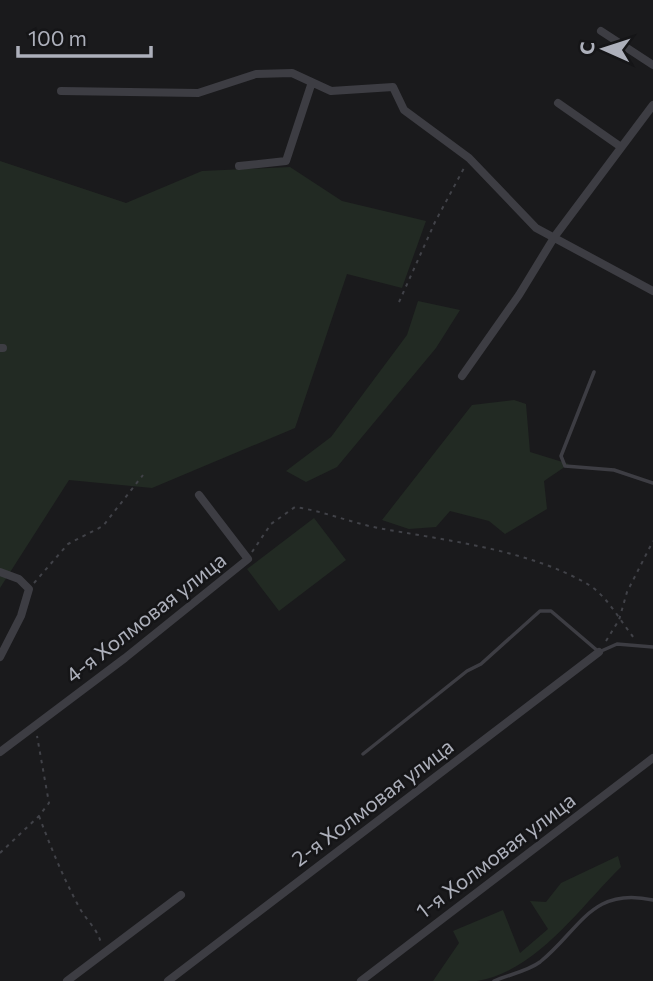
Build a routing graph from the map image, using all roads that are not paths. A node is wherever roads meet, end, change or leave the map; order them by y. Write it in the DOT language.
graph roads {
  1 [pos="601,31"];
  2 [pos="653,65"];
  3 [pos="312,82"];
  4 [pos="61,91"];
  5 [pos="558,103"];
  6 [pos="653,105"];
  7 [pos="621,147"];
  8 [pos="239,166"];
  9 [pos="555,236"];
  10 [pos="653,291"];
  11 [pos="594,372"];
  12 [pos="462,376"];
  13 [pos="653,484"];
  14 [pos="199,495"];
  15 [pos="0,572"];
  16 [pos="653,647"];
  17 [pos="599,652"];
  18 [pos="0,657"];
  19 [pos="0,752"];
  20 [pos="363,754"];
  21 [pos="653,758"];
  22 [pos="180,895"];
  23 [pos="653,900"];
  24 [pos="67,981"];
  25 [pos="168,981"];
  26 [pos="361,981"];
  27 [pos="494,981"];
  1 -- 2 [label="street"];
  3 -- 4 [label="street"];
  3 -- 8 [label="street"];
  3 -- 9 [label="street"];
  5 -- 7 [label="street"];
  6 -- 7 [label="street"];
  7 -- 9 [label="street"];
  9 -- 10 [label="street"];
  9 -- 12 [label="street"];
  11 -- 13 [label="lane"];
  14 -- 19 [label="street, 4-я Холмовая улица"];
  15 -- 18 [label="street"];
  16 -- 17 [label="lane"];
  17 -- 20 [label="lane"];
  17 -- 25 [label="street, 2-я Холмовая улица"];
  21 -- 26 [label="street, 1-я Холмовая улица"];
  22 -- 24 [label="street"];
  23 -- 27 [label="lane"];
}
